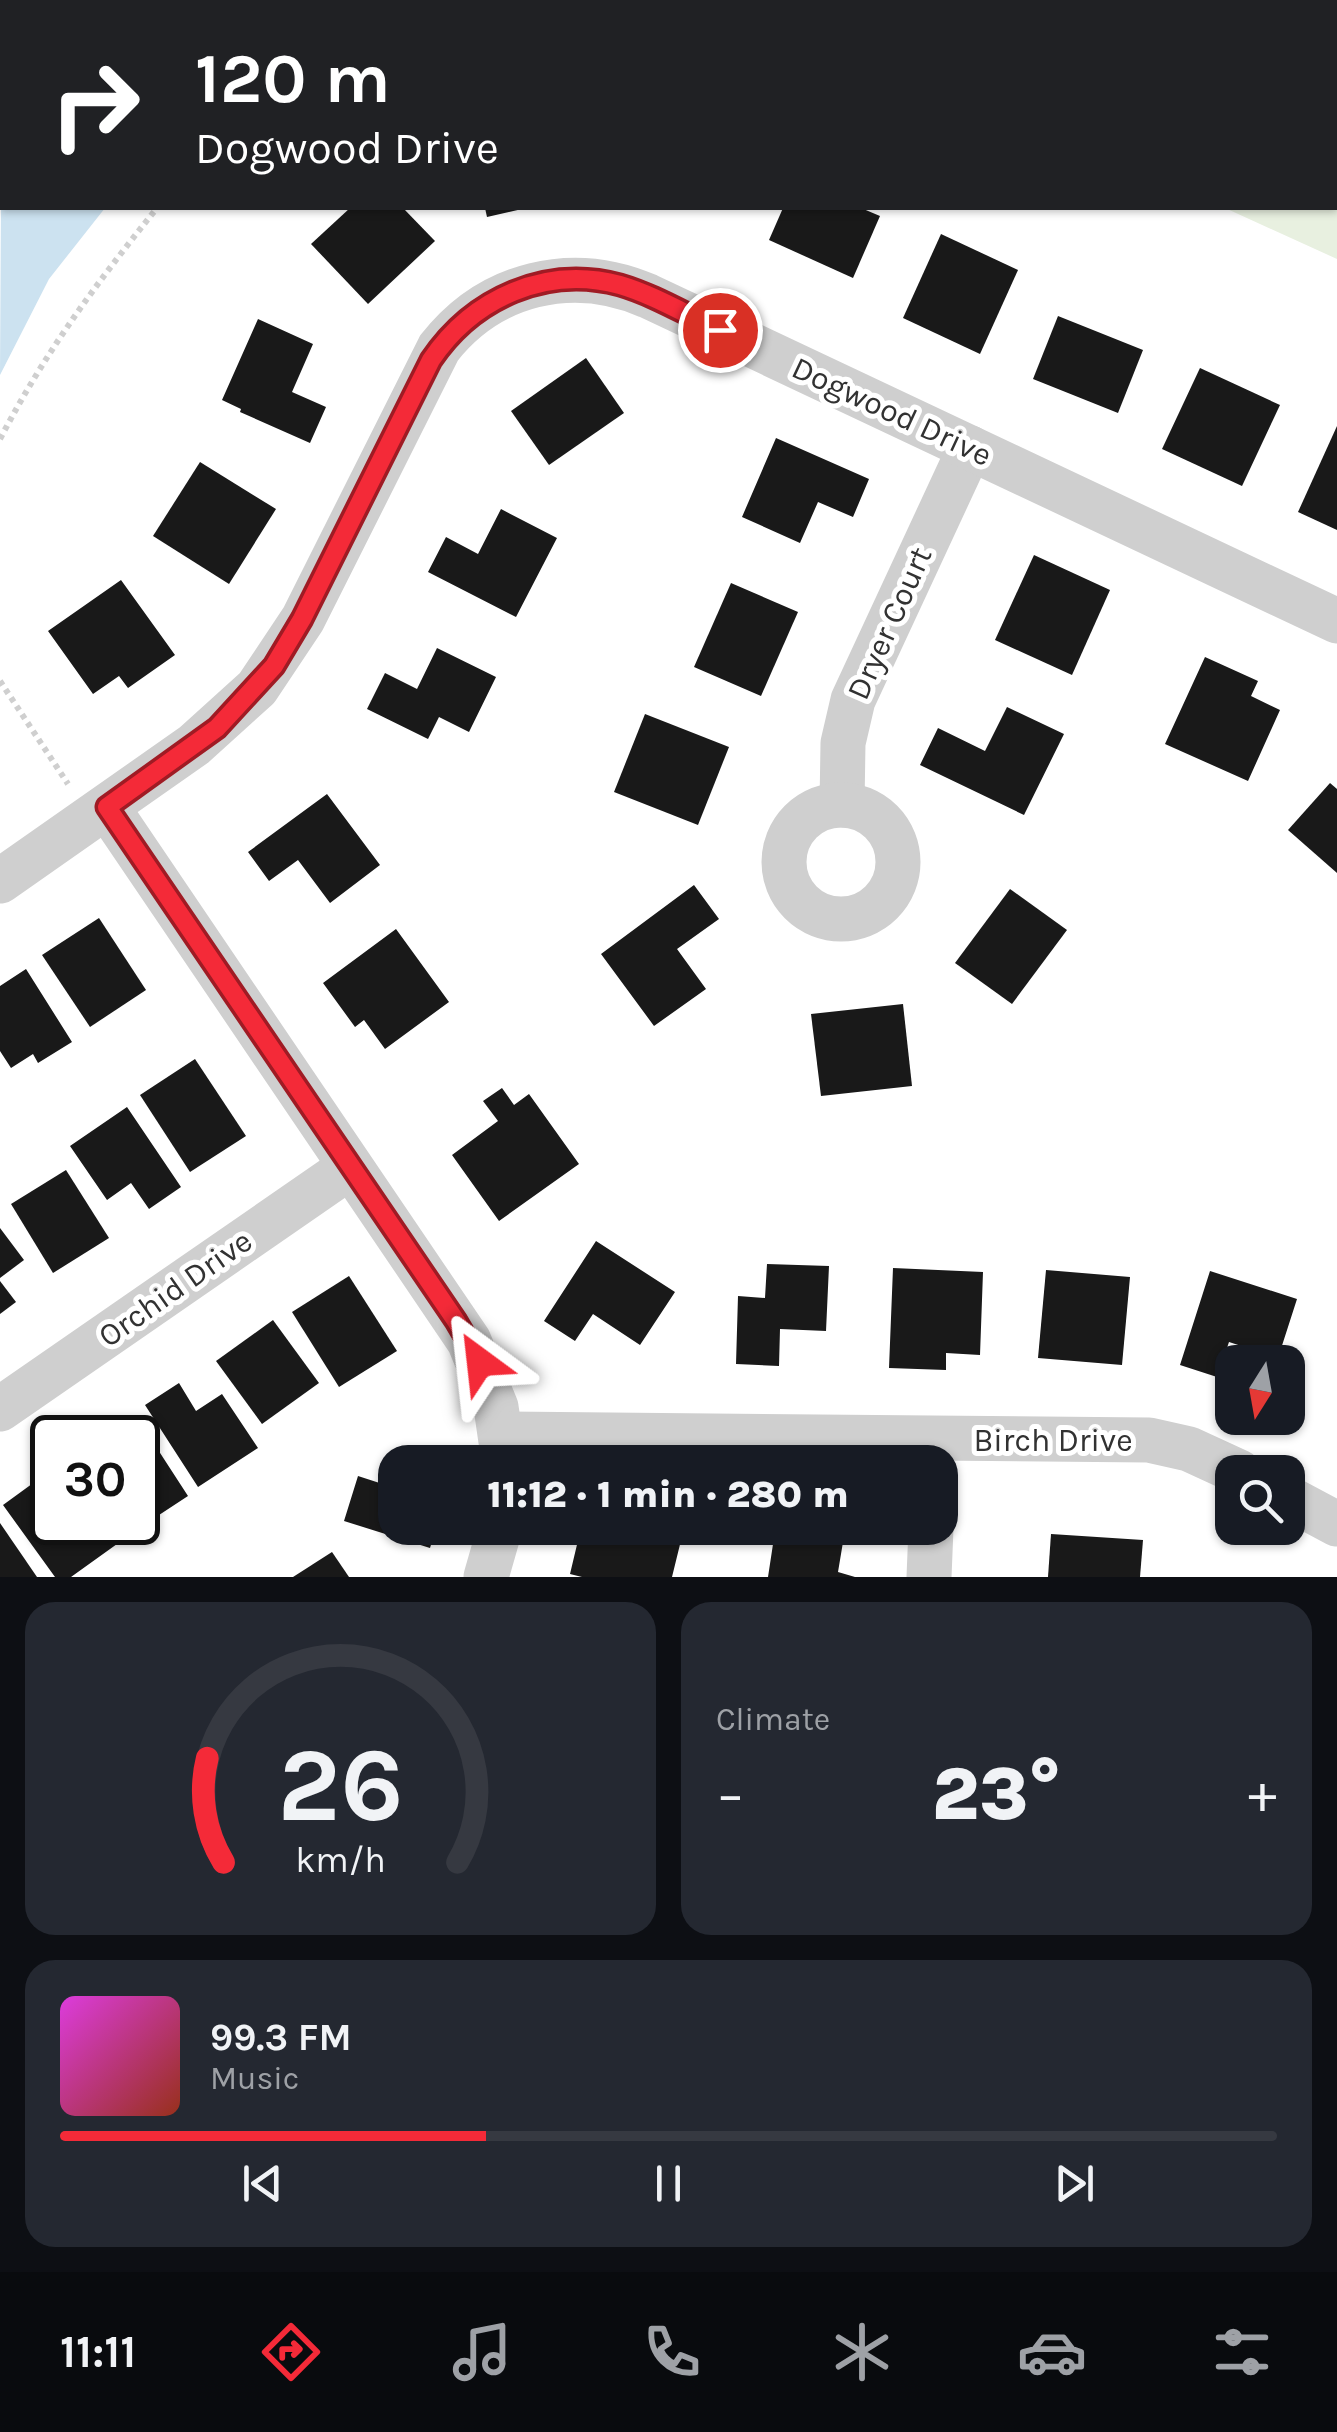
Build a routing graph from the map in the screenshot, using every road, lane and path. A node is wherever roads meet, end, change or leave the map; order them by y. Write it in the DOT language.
graph roads {
  1 [pos="155,210"];
  2 [pos="0,439"];
  3 [pos="970,448"];
  4 [pos="1337,622"];
  5 [pos="0,680"];
  6 [pos="842,806"];
  7 [pos="99,812"];
  8 [pos="0,881"];
  9 [pos="350,1167"];
  10 [pos="0,1409"];
  11 [pos="502,1445"];
  12 [pos="958,1451"];
  13 [pos="1215,1461"];
  14 [pos="1305,1507"];
  15 [pos="1337,1524"];
  16 [pos="495,1545"];
  17 [pos="930,1545"];
  18 [pos="486,1577"];
  19 [pos="929,1577"];
  1 -- 2 [label="path"];
  3 -- 4 [label="street, Dogwood Drive"];
  3 -- 6 [label="street, Dryer Court"];
  3 -- 7 [label="street, Dogwood Drive"];
  5 -- 7 [label="path"];
  7 -- 8 [label="street, Dogwood Drive"];
  7 -- 9 [label="street"];
  9 -- 10 [label="street, Orchid Drive"];
  9 -- 11 [label="street"];
  12 -- 13 [label="street, Birch Drive"];
  14 -- 15 [label="street"];
  16 -- 18 [label="street"];
  17 -- 19 [label="street"];
}
